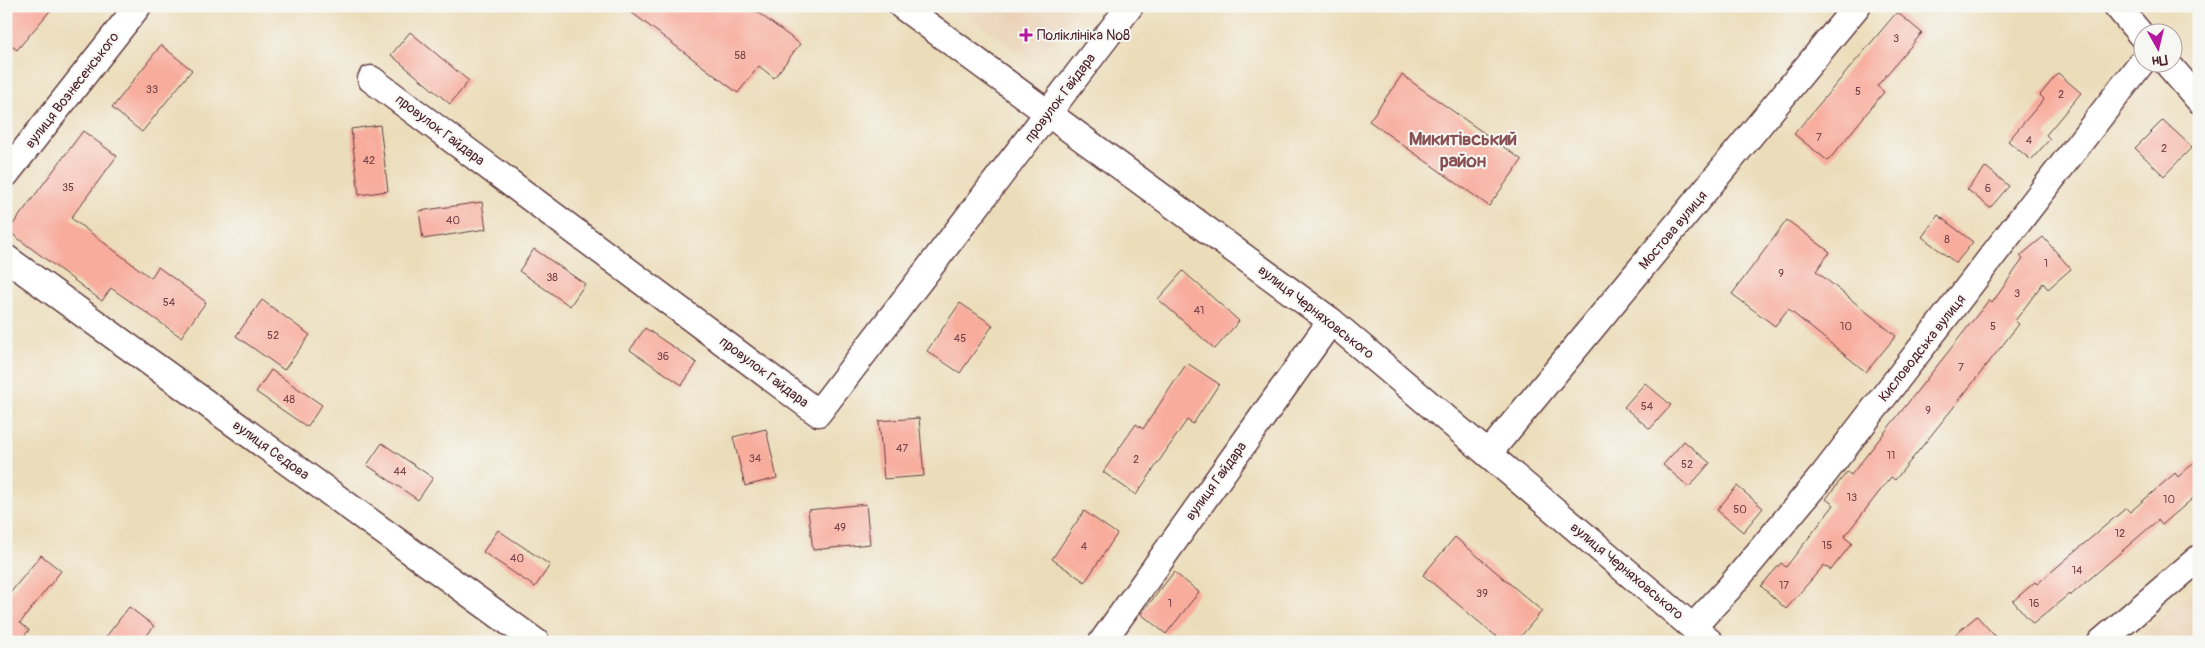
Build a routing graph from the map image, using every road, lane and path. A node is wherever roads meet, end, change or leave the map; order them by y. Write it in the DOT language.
graph roads {
  1 [pos="138,6"];
  2 [pos="902,6"];
  3 [pos="1130,6"];
  4 [pos="1858,6"];
  5 [pos="2117,6"];
  6 [pos="2132,24"];
  7 [pos="2134,72"];
  8 [pos="2175,72"];
  9 [pos="371,79"];
  10 [pos="2199,100"];
  11 [pos="1048,113"];
  12 [pos="6,174"];
  13 [pos="6,258"];
  14 [pos="1331,321"];
  15 [pos="1488,454"];
  16 [pos="2199,558"];
  17 [pos="1702,635"];
  18 [pos="536,642"];
  19 [pos="1102,642"];
  20 [pos="2101,642"];
  1 -- 12 [label="street, вулиця Вознесенського"];
  2 -- 11 [label="street, вулиця Черняховського"];
  3 -- 11 [label="street, провулок Гайдара"];
  4 -- 15 [label="street, Мостова вулиця"];
  5 -- 6 [label="street"];
  7 -- 17 [label="street, Кисловодська вулиця"];
  8 -- 10 [label="street"];
  9 -- 11 [label="street, провулок Гайдара"];
  11 -- 14 [label="street, вулиця Черняховського"];
  13 -- 18 [label="street, вулиця Сєдова"];
  14 -- 15 [label="street, вулиця Черняховського"];
  14 -- 19 [label="street, вулиця Гайдара"];
  15 -- 17 [label="street, вулиця Черняховського"];
  16 -- 20 [label="street"];
}
